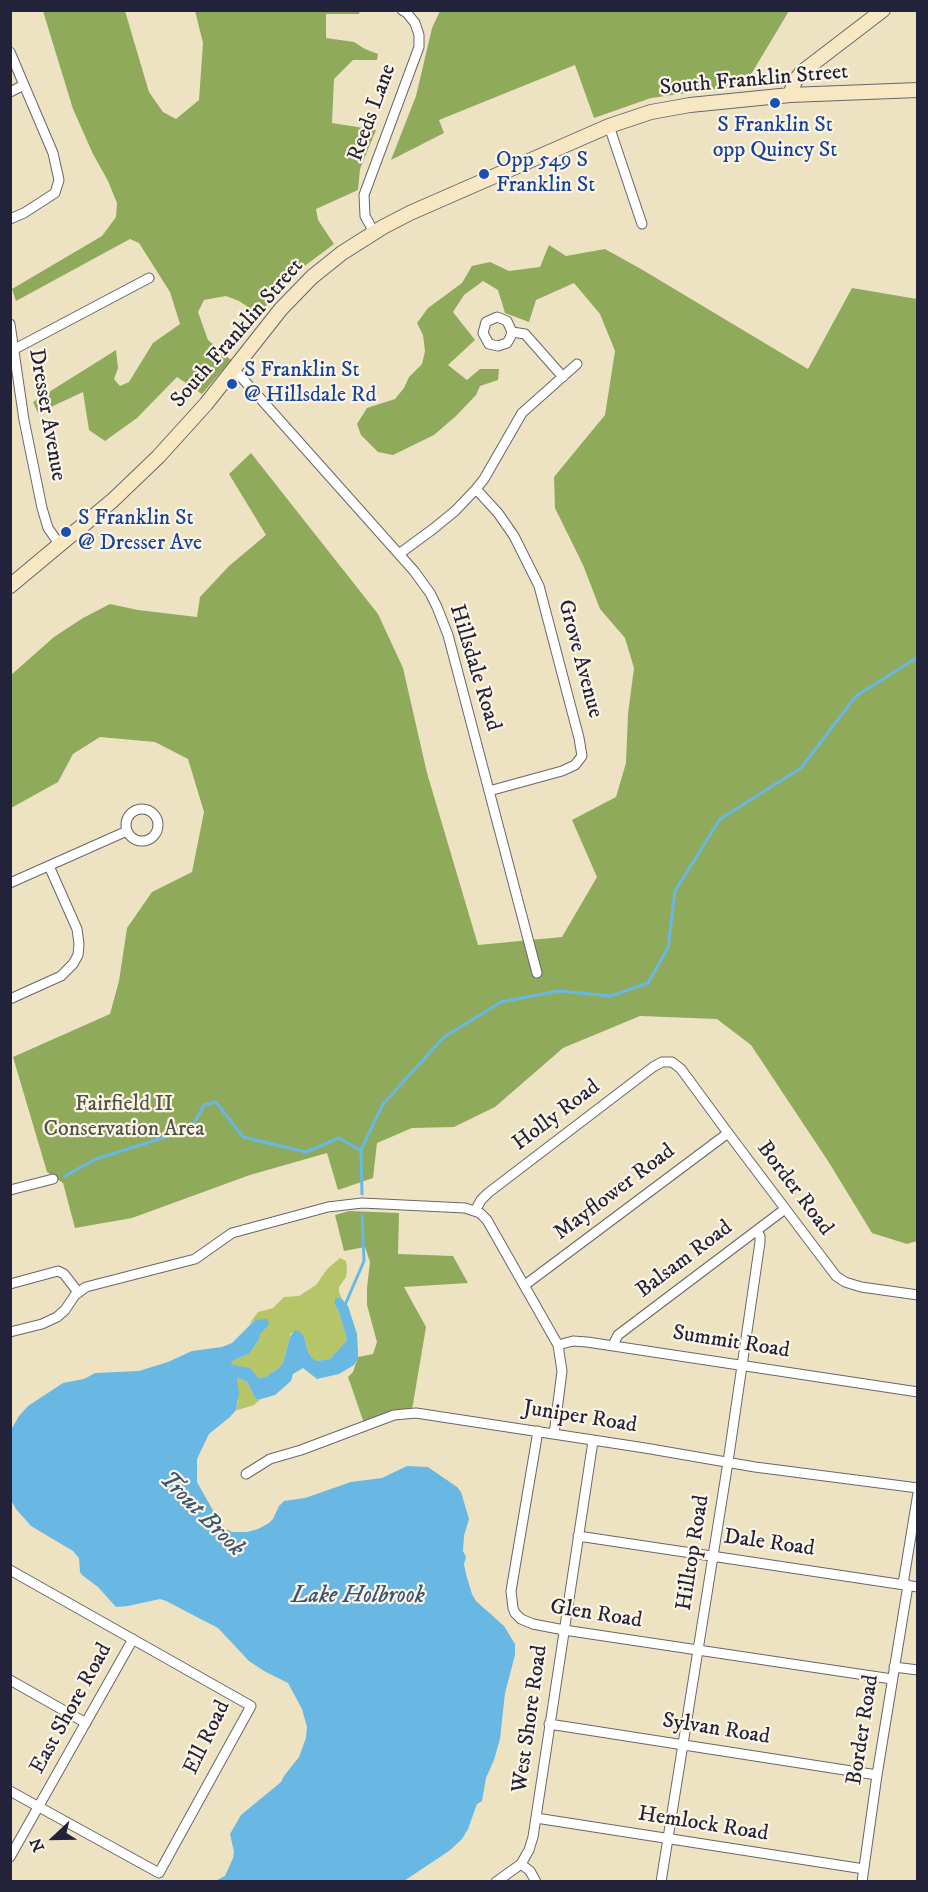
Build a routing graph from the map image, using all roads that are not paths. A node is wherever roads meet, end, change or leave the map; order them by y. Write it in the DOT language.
graph roads {
  1 [pos="402,10"];
  2 [pos="884,10"];
  3 [pos="10,52"];
  4 [pos="24,85"];
  5 [pos="918,90"];
  6 [pos="10,92"];
  7 [pos="790,95"];
  8 [pos="609,126"];
  9 [pos="10,219"];
  10 [pos="642,224"];
  11 [pos="374,232"];
  12 [pos="149,279"];
  13 [pos="10,324"];
  14 [pos="512,332"];
  15 [pos="12,350"];
  16 [pos="577,364"];
  17 [pos="234,369"];
  18 [pos="563,377"];
  19 [pos="476,489"];
  20 [pos="60,545"];
  21 [pos="399,554"];
  22 [pos="10,586"];
  23 [pos="489,791"];
  24 [pos="127,831"];
  25 [pos="49,866"];
  26 [pos="10,883"];
  27 [pos="537,972"];
  28 [pos="10,999"];
  29 [pos="668,1061"];
  30 [pos="728,1133"];
  31 [pos="53,1179"];
  32 [pos="10,1190"];
  33 [pos="785,1209"];
  34 [pos="475,1210"];
  35 [pos="756,1231"];
  36 [pos="10,1284"];
  37 [pos="525,1285"];
  38 [pos="78,1292"];
  39 [pos="918,1295"];
  40 [pos="10,1332"];
  41 [pos="558,1345"];
  42 [pos="613,1345"];
  43 [pos="741,1364"];
  44 [pos="918,1392"];
  45 [pos="538,1431"];
  46 [pos="554,1434"];
  47 [pos="593,1441"];
  48 [pos="728,1462"];
  49 [pos="246,1474"];
  50 [pos="918,1488"];
  51 [pos="918,1493"];
  52 [pos="579,1536"];
  53 [pos="714,1556"];
  54 [pos="10,1570"];
  55 [pos="909,1585"];
  56 [pos="564,1630"];
  57 [pos="133,1639"];
  58 [pos="698,1651"];
  59 [pos="894,1667"];
  60 [pos="918,1670"];
  61 [pos="892,1679"];
  62 [pos="10,1680"];
  63 [pos="86,1723"];
  64 [pos="549,1724"];
  65 [pos="684,1744"];
  66 [pos="877,1775"];
  67 [pos="10,1791"];
  68 [pos="39,1807"];
  69 [pos="536,1818"];
  70 [pos="668,1840"];
  71 [pos="10,1857"];
  72 [pos="521,1864"];
  73 [pos="864,1869"];
  74 [pos="496,1881"];
  75 [pos="536,1881"];
  76 [pos="661,1881"];
  77 [pos="862,1881"];
  1 -- 11 [label="street, Reeds Lane"];
  2 -- 7 [label="main road"];
  3 -- 4 [label="street"];
  4 -- 6 [label="street"];
  4 -- 9 [label="street"];
  5 -- 7 [label="main road, South Franklin Street"];
  7 -- 8 [label="main road, South Franklin Street"];
  8 -- 10 [label="street"];
  8 -- 11 [label="main road, South Franklin Street"];
  11 -- 17 [label="main road, South Franklin Street"];
  12 -- 15 [label="street"];
  13 -- 15 [label="street, Dresser Avenue"];
  14 -- 18 [label="street"];
  15 -- 20 [label="street, Dresser Avenue"];
  16 -- 18 [label="street"];
  17 -- 20 [label="main road, South Franklin Street"];
  17 -- 21 [label="street, Hillsdale Road"];
  18 -- 19 [label="street"];
  19 -- 21 [label="street"];
  19 -- 23 [label="street, Grove Avenue"];
  20 -- 22 [label="main road, South Franklin Street"];
  21 -- 23 [label="street, Hillsdale Road"];
  23 -- 27 [label="street, Hillsdale Road"];
  24 -- 25 [label="street"];
  25 -- 26 [label="street"];
  25 -- 28 [label="street"];
  29 -- 30 [label="street, Border Road"];
  29 -- 34 [label="street, Holly Road"];
  30 -- 33 [label="street, Border Road"];
  30 -- 37 [label="street, Mayflower Road"];
  31 -- 32 [label="street"];
  33 -- 35 [label="street, Balsam Road"];
  33 -- 39 [label="street, Border Road"];
  34 -- 37 [label="street"];
  34 -- 38 [label="street"];
  35 -- 42 [label="street, Balsam Road"];
  35 -- 43 [label="street, Hilltop Road"];
  36 -- 38 [label="street"];
  37 -- 41 [label="street"];
  38 -- 40 [label="street"];
  41 -- 42 [label="street, Summit Road"];
  41 -- 46 [label="street"];
  42 -- 43 [label="street, Summit Road"];
  43 -- 44 [label="street, Summit Road"];
  43 -- 48 [label="street, Hilltop Road"];
  45 -- 46 [label="street, Juniper Road"];
  45 -- 49 [label="street, Juniper Road"];
  45 -- 56 [label="street, Glen Road"];
  46 -- 47 [label="street, Juniper Road"];
  47 -- 48 [label="street, Juniper Road"];
  47 -- 52 [label="street, West Shore Road"];
  48 -- 50 [label="street, Juniper Road"];
  48 -- 53 [label="street, Hilltop Road"];
  51 -- 55 [label="street, Border Road"];
  52 -- 53 [label="street, Dale Road"];
  52 -- 56 [label="street, West Shore Road"];
  53 -- 55 [label="street, Dale Road"];
  53 -- 58 [label="street, Hilltop Road"];
  54 -- 57 [label="street, East Shore Road"];
  55 -- 59 [label="street, Border Road"];
  56 -- 58 [label="street, Glen Road"];
  56 -- 64 [label="street, West Shore Road"];
  57 -- 63 [label="street, East Shore Road"];
  57 -- 68 [label="street, Ell Road"];
  58 -- 61 [label="street, Glen Road"];
  58 -- 65 [label="street, Hilltop Road"];
  59 -- 60 [label="street"];
  59 -- 61 [label="street, Border Road"];
  61 -- 66 [label="street, Border Road"];
  62 -- 63 [label="street"];
  63 -- 68 [label="street, East Shore Road"];
  64 -- 65 [label="street, Sylvan Road"];
  64 -- 69 [label="street, West Shore Road"];
  65 -- 66 [label="street, Sylvan Road"];
  65 -- 70 [label="street, Hilltop Road"];
  66 -- 73 [label="street, Border Road"];
  67 -- 68 [label="street"];
  68 -- 71 [label="street, East Shore Road"];
  69 -- 70 [label="street, Hemlock Road"];
  69 -- 72 [label="street, West Shore Road"];
  70 -- 73 [label="street, Hemlock Road"];
  70 -- 76 [label="street, Hilltop Road"];
  72 -- 74 [label="street"];
  72 -- 75 [label="street"];
  73 -- 77 [label="street, Border Road"];
}
